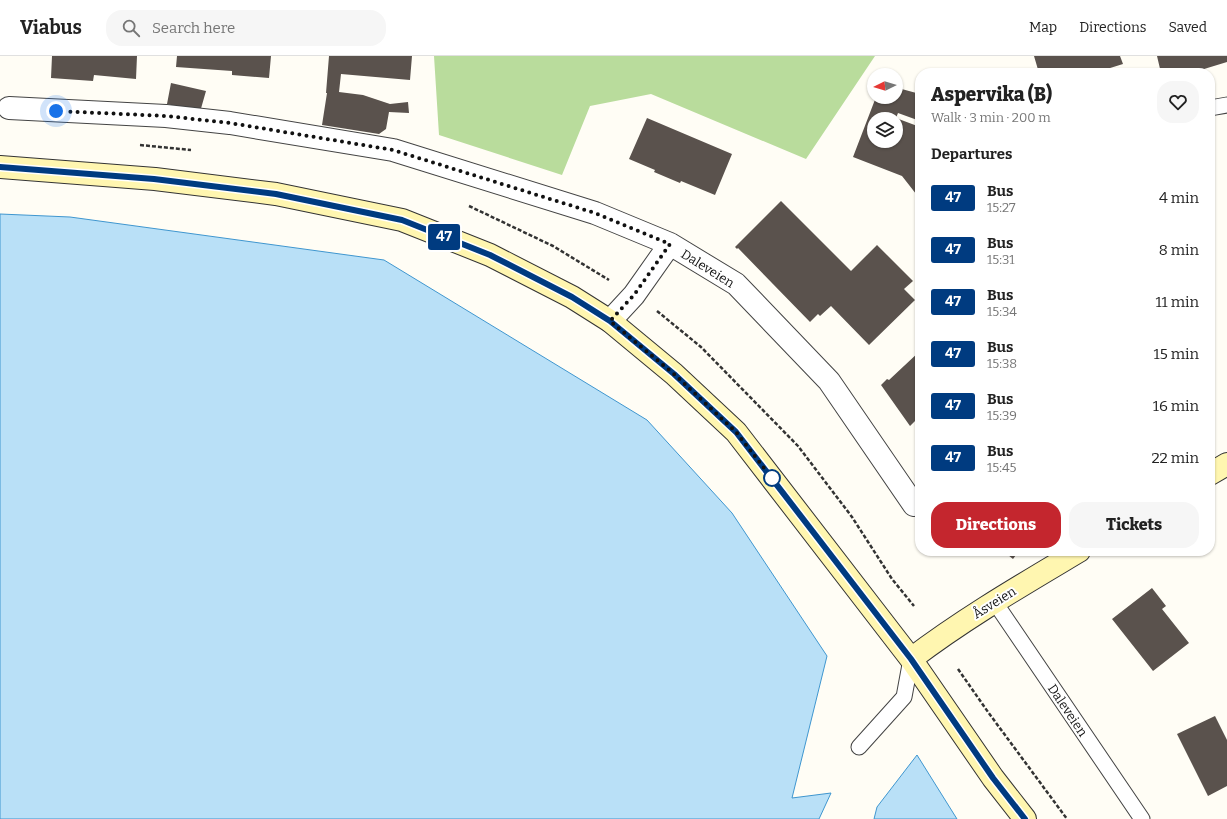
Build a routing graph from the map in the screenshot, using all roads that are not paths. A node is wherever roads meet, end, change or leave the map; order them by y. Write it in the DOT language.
graph roads {
  1 [pos="1227,105"];
  2 [pos="1215,107"];
  3 [pos="9,108"];
  4 [pos="0,167"];
  5 [pos="670,244"];
  6 [pos="610,321"];
  7 [pos="1227,464"];
  8 [pos="1215,471"];
  9 [pos="914,505"];
  10 [pos="1071,556"];
  11 [pos="994,601"];
  12 [pos="911,659"];
  13 [pos="859,747"];
  14 [pos="1025,819"];
  15 [pos="1142,819"];
  1 -- 2 [label="lane"];
  3 -- 5 [label="street, Daleveien"];
  4 -- 6 [label="main road"];
  5 -- 6 [label="street"];
  5 -- 9 [label="street, Daleveien"];
  6 -- 12 [label="main road"];
  7 -- 8 [label="main road"];
  10 -- 11 [label="main road, Åsveien"];
  11 -- 12 [label="main road, Åsveien"];
  11 -- 15 [label="lane, Daleveien"];
  12 -- 13 [label="lane"];
  12 -- 14 [label="main road"];
}
